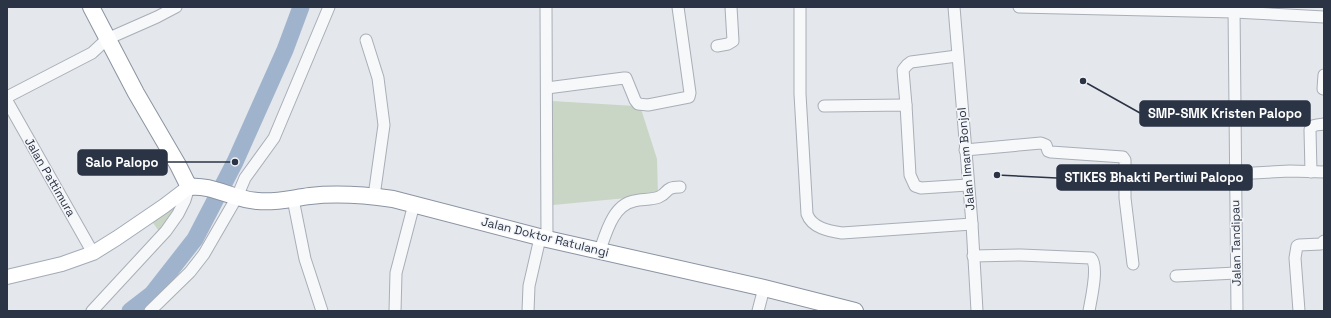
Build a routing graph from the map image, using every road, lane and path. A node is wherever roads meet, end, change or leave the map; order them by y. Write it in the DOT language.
graph roads {
  1 [pos="91,7"];
  2 [pos="176,7"];
  3 [pos="329,7"];
  4 [pos="546,7"];
  5 [pos="678,7"];
  6 [pos="731,7"];
  7 [pos="800,7"];
  8 [pos="954,7"];
  9 [pos="1019,7"];
  10 [pos="1234,10"];
  11 [pos="1324,17"];
  12 [pos="107,39"];
  13 [pos="366,40"];
  14 [pos="717,46"];
  15 [pos="957,56"];
  16 [pos="1324,75"];
  17 [pos="547,88"];
  18 [pos="1323,89"];
  19 [pos="7,97"];
  20 [pos="7,101"];
  21 [pos="906,105"];
  22 [pos="824,106"];
  23 [pos="1324,124"];
  24 [pos="965,150"];
  25 [pos="1311,172"];
  26 [pos="1324,172"];
  27 [pos="1235,174"];
  28 [pos="968,185"];
  29 [pos="194,187"];
  30 [pos="680,187"];
  31 [pos="234,196"];
  32 [pos="374,196"];
  33 [pos="293,199"];
  34 [pos="414,204"];
  35 [pos="972,224"];
  36 [pos="543,238"];
  37 [pos="1324,241"];
  38 [pos="600,250"];
  39 [pos="93,253"];
  40 [pos="974,256"];
  41 [pos="1133,264"];
  42 [pos="1236,273"];
  43 [pos="1176,276"];
  44 [pos="7,277"];
  45 [pos="764,288"];
  46 [pos="92,311"];
  47 [pos="150,311"];
  48 [pos="322,311"];
  49 [pos="395,311"];
  50 [pos="528,311"];
  51 [pos="758,311"];
  52 [pos="855,311"];
  53 [pos="977,311"];
  54 [pos="1089,311"];
  55 [pos="1237,311"];
  56 [pos="1299,311"];
  1 -- 12 [label="highway"];
  2 -- 12 [label="street"];
  3 -- 31 [label="street"];
  4 -- 17 [label="street"];
  5 -- 17 [label="street"];
  6 -- 14 [label="street"];
  7 -- 35 [label="street"];
  8 -- 15 [label="street, Jalan Imam Bonjol"];
  9 -- 10 [label="street"];
  10 -- 11 [label="street"];
  10 -- 27 [label="street, Jalan Tandipau"];
  12 -- 19 [label="street"];
  12 -- 29 [label="highway"];
  13 -- 32 [label="street"];
  15 -- 21 [label="street"];
  15 -- 24 [label="street, Jalan Imam Bonjol"];
  16 -- 18 [label="street"];
  17 -- 36 [label="street"];
  20 -- 39 [label="street, Jalan Pattimura"];
  21 -- 22 [label="street"];
  21 -- 28 [label="street"];
  23 -- 25 [label="street"];
  24 -- 28 [label="street, Jalan Imam Bonjol"];
  24 -- 41 [label="street"];
  25 -- 26 [label="street"];
  25 -- 27 [label="street"];
  27 -- 42 [label="street, Jalan Tandipau"];
  28 -- 35 [label="street, Jalan Imam Bonjol"];
  29 -- 31 [label="highway, Jalan Doktor Ratulangi"];
  29 -- 39 [label="main road"];
  29 -- 46 [label="street"];
  30 -- 38 [label="street"];
  31 -- 33 [label="highway, Jalan Doktor Ratulangi"];
  31 -- 47 [label="street"];
  32 -- 33 [label="highway, Jalan Doktor Ratulangi"];
  32 -- 34 [label="highway, Jalan Doktor Ratulangi"];
  33 -- 48 [label="street"];
  34 -- 36 [label="highway, Jalan Doktor Ratulangi"];
  34 -- 49 [label="street"];
  35 -- 40 [label="street, Jalan Imam Bonjol"];
  36 -- 38 [label="highway, Jalan Doktor Ratulangi"];
  36 -- 50 [label="street"];
  37 -- 56 [label="street"];
  38 -- 45 [label="highway, Jalan Doktor Ratulangi"];
  39 -- 44 [label="main road"];
  40 -- 53 [label="street, Jalan Imam Bonjol"];
  40 -- 54 [label="street"];
  42 -- 43 [label="street"];
  42 -- 55 [label="street, Jalan Tandipau"];
  45 -- 51 [label="street"];
  45 -- 52 [label="highway, Jalan Doktor Ratulangi"];
}
